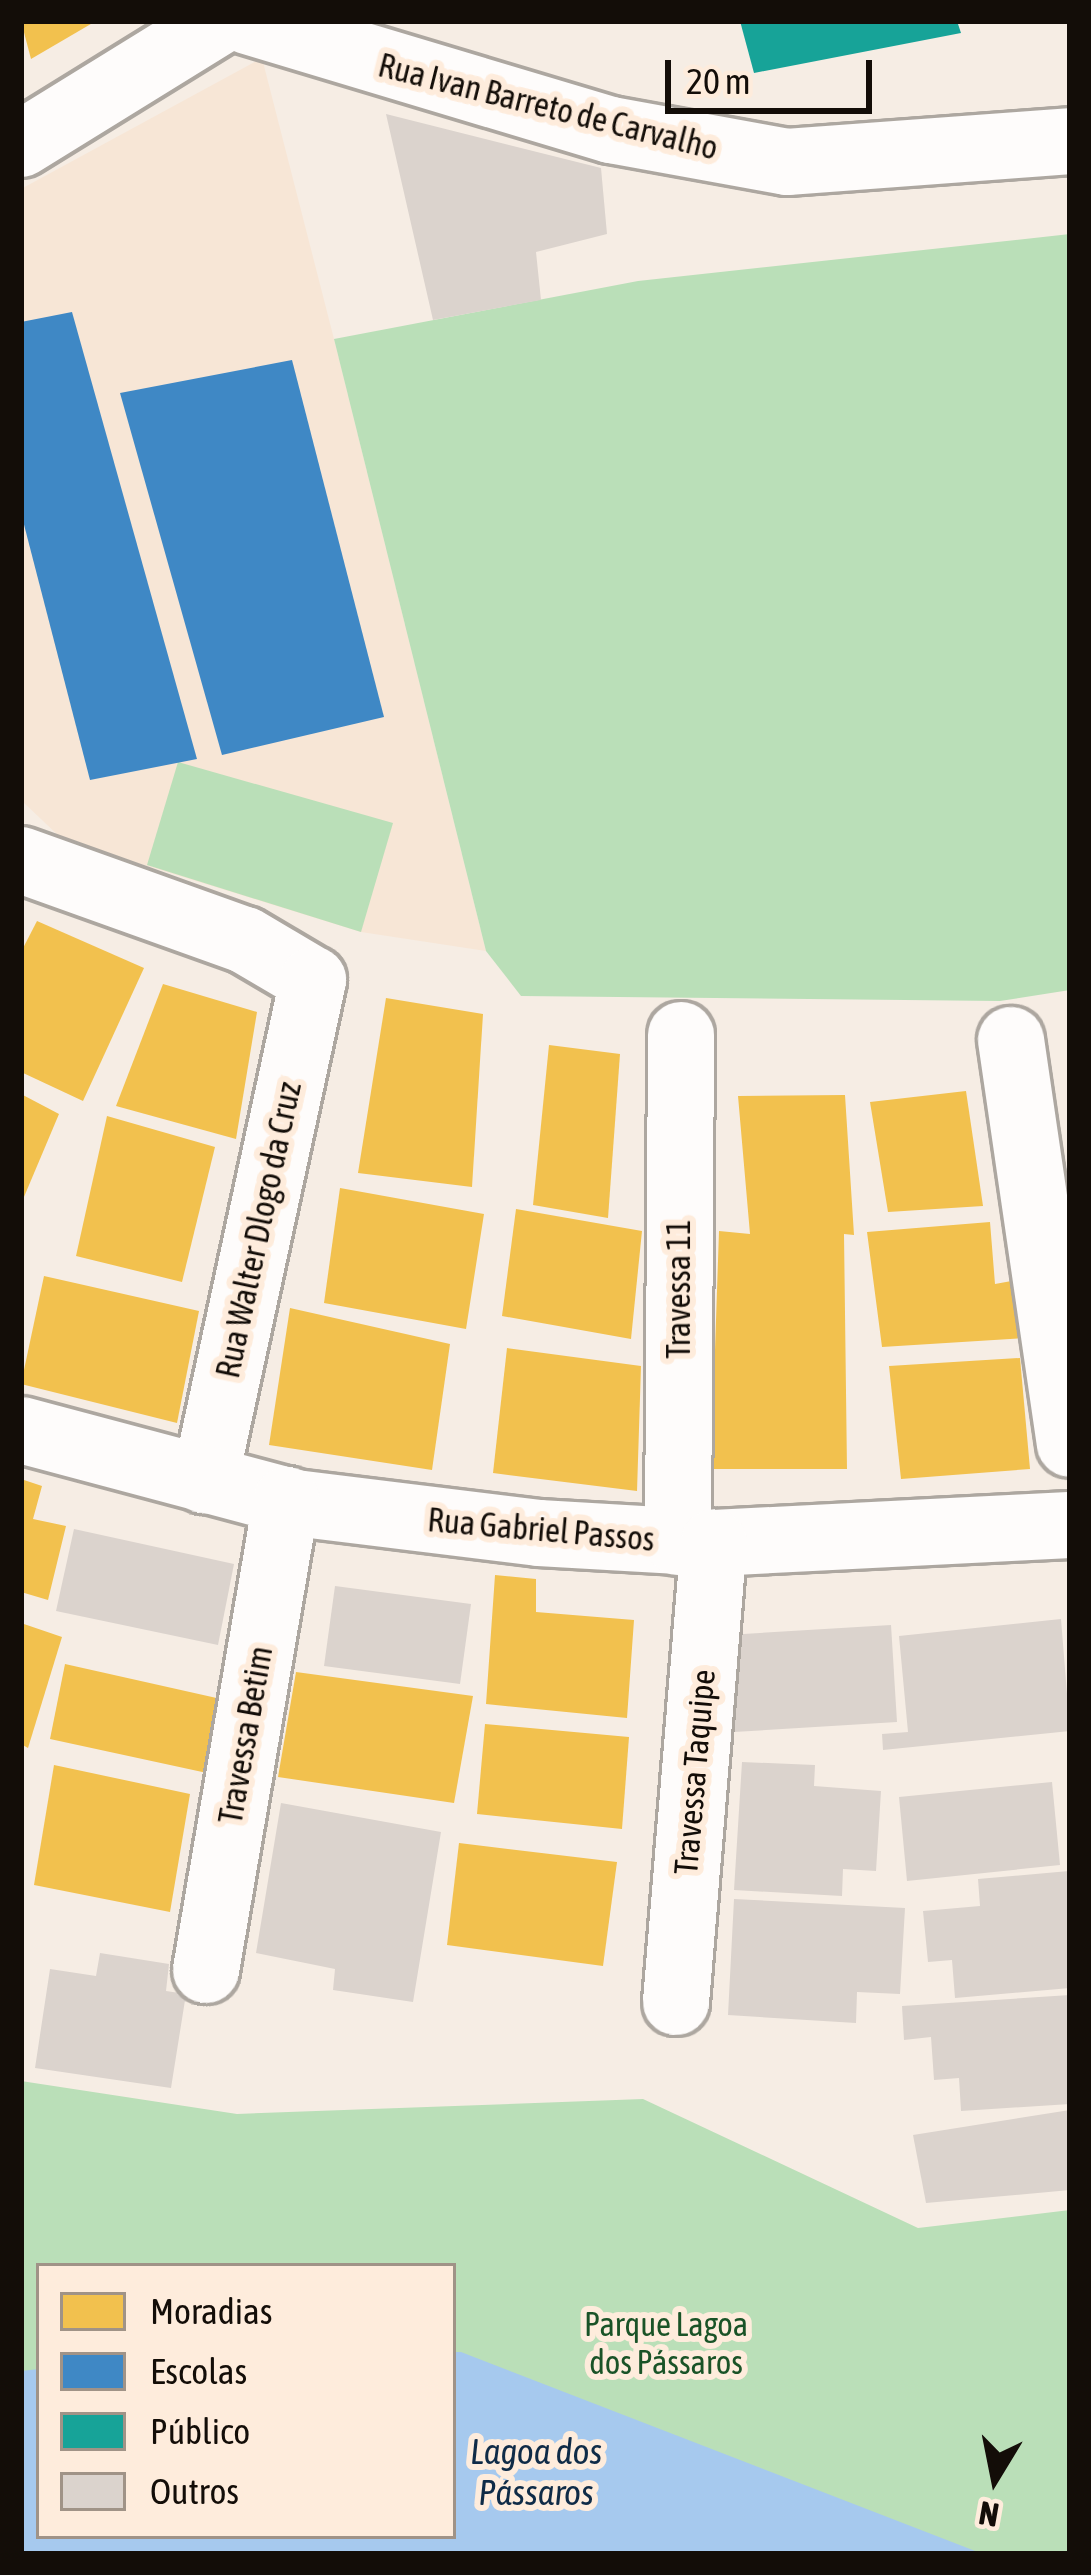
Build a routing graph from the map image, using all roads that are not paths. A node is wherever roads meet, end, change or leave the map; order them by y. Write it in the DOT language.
graph roads {
  1 [pos="220,21"];
  2 [pos="247,21"];
  3 [pos="1070,140"];
  4 [pos="21,144"];
  5 [pos="21,860"];
  6 [pos="681,1035"];
  7 [pos="1011,1040"];
  8 [pos="21,1430"];
  9 [pos="1070,1444"];
  10 [pos="205,1480"];
  11 [pos="286,1500"];
  12 [pos="1070,1525"];
  13 [pos="696,1543"];
  14 [pos="206,1970"];
  15 [pos="676,2002"];
  1 -- 4 [label="street"];
  2 -- 3 [label="street, Rua Ivan Barreto de Carvalho"];
  5 -- 10 [label="street, Rua Walter Dlogo da Cruz"];
  6 -- 13 [label="street, Travessa 11"];
  7 -- 9 [label="street"];
  8 -- 10 [label="street, Rua Gabriel Passos"];
  10 -- 11 [label="street, Rua Gabriel Passos"];
  11 -- 13 [label="street, Rua Gabriel Passos"];
  11 -- 14 [label="street, Travessa Betim"];
  12 -- 13 [label="street, Rua Gabriel Passos"];
  13 -- 15 [label="street, Travessa Taquipe"];
}
